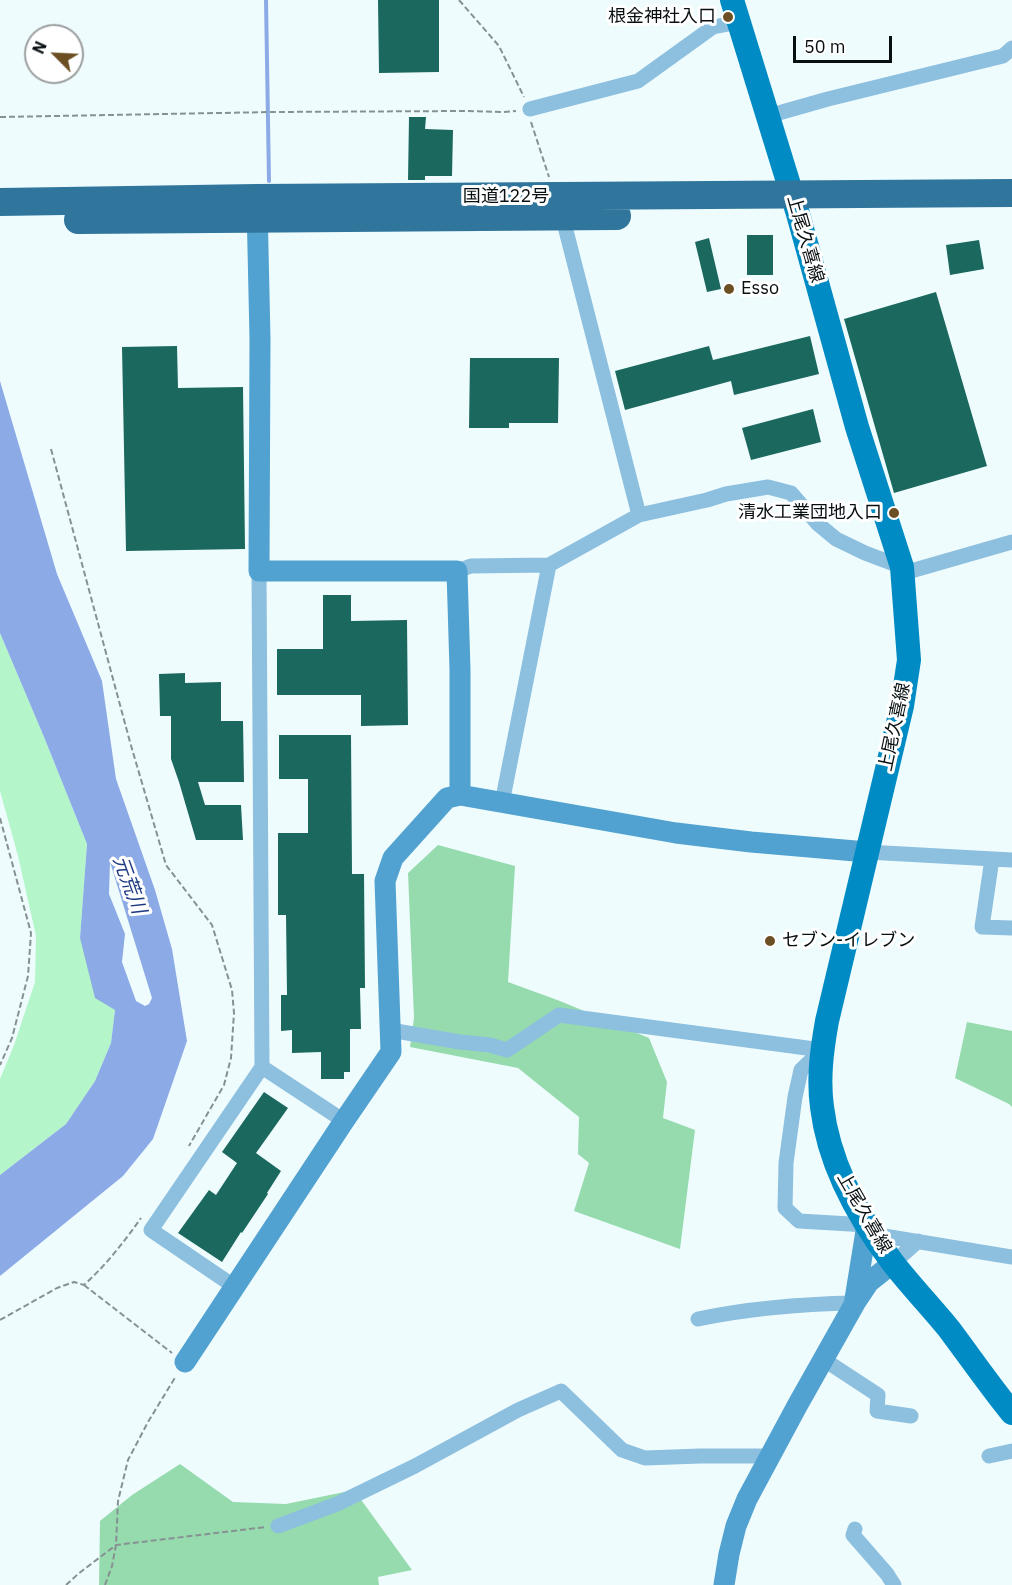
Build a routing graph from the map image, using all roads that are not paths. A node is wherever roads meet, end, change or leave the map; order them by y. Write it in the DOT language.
graph roads {
  1 [pos="736,11"];
  2 [pos="1012,48"];
  3 [pos="530,109"];
  4 [pos="768,116"];
  5 [pos="1012,194"];
  6 [pos="795,204"];
  7 [pos="559,206"];
  8 [pos="257,208"];
  9 [pos="3,212"];
  10 [pos="1012,213"];
  11 [pos="639,515"];
  12 [pos="1012,542"];
  13 [pos="549,565"];
  14 [pos="903,570"];
  15 [pos="259,571"];
  16 [pos="457,571"];
  17 [pos="460,795"];
  18 [pos="502,803"];
  19 [pos="867,852"];
  20 [pos="992,859"];
  21 [pos="1012,860"];
  22 [pos="1012,928"];
  23 [pos="390,1030"];
  24 [pos="822,1050"];
  25 [pos="262,1067"];
  26 [pos="344,1121"];
  27 [pos="869,1229"];
  28 [pos="918,1241"];
  29 [pos="1012,1257"];
  30 [pos="893,1263"];
  31 [pos="235,1287"];
  32 [pos="855,1303"];
  33 [pos="698,1319"];
  34 [pos="823,1359"];
  35 [pos="185,1362"];
  36 [pos="1012,1413"];
  37 [pos="911,1416"];
  38 [pos="1012,1451"];
  39 [pos="769,1456"];
  40 [pos="989,1456"];
  41 [pos="278,1526"];
  42 [pos="855,1529"];
  43 [pos="724,1585"];
  44 [pos="894,1585"];
  1 -- 3 [label="street"];
  1 -- 4 [label="main road, 上尾久喜線"];
  2 -- 4 [label="street"];
  4 -- 6 [label="main road, 上尾久喜線"];
  5 -- 6 [label="highway, 国道122号"];
  6 -- 7 [label="highway, 国道122号"];
  6 -- 10 [label="highway, 国道122号"];
  6 -- 14 [label="main road, 上尾久喜線"];
  7 -- 8 [label="highway, 国道122号"];
  7 -- 11 [label="street"];
  8 -- 9 [label="highway, 国道122号"];
  8 -- 15 [label="street"];
  11 -- 13 [label="street"];
  11 -- 14 [label="street"];
  12 -- 14 [label="street"];
  13 -- 16 [label="street"];
  13 -- 18 [label="street"];
  14 -- 19 [label="main road, 上尾久喜線"];
  15 -- 16 [label="street"];
  15 -- 25 [label="street"];
  16 -- 17 [label="street"];
  17 -- 18 [label="street"];
  17 -- 23 [label="street"];
  18 -- 19 [label="street"];
  19 -- 20 [label="street"];
  19 -- 24 [label="main road, 上尾久喜線"];
  20 -- 21 [label="street"];
  20 -- 22 [label="street"];
  23 -- 24 [label="street"];
  23 -- 26 [label="street"];
  24 -- 27 [label="main road, 上尾久喜線"];
  24 -- 27 [label="street"];
  25 -- 26 [label="street"];
  25 -- 31 [label="street"];
  26 -- 31 [label="street"];
  27 -- 28 [label="street"];
  27 -- 30 [label="main road, 上尾久喜線"];
  27 -- 32 [label="street"];
  28 -- 29 [label="street"];
  28 -- 30 [label="street"];
  30 -- 32 [label="street"];
  30 -- 36 [label="main road, 上尾久喜線"];
  31 -- 35 [label="street"];
  32 -- 33 [label="street"];
  32 -- 34 [label="street"];
  34 -- 37 [label="street"];
  34 -- 39 [label="street"];
  38 -- 40 [label="street"];
  39 -- 41 [label="street"];
  39 -- 43 [label="street"];
  42 -- 44 [label="street"];
}
